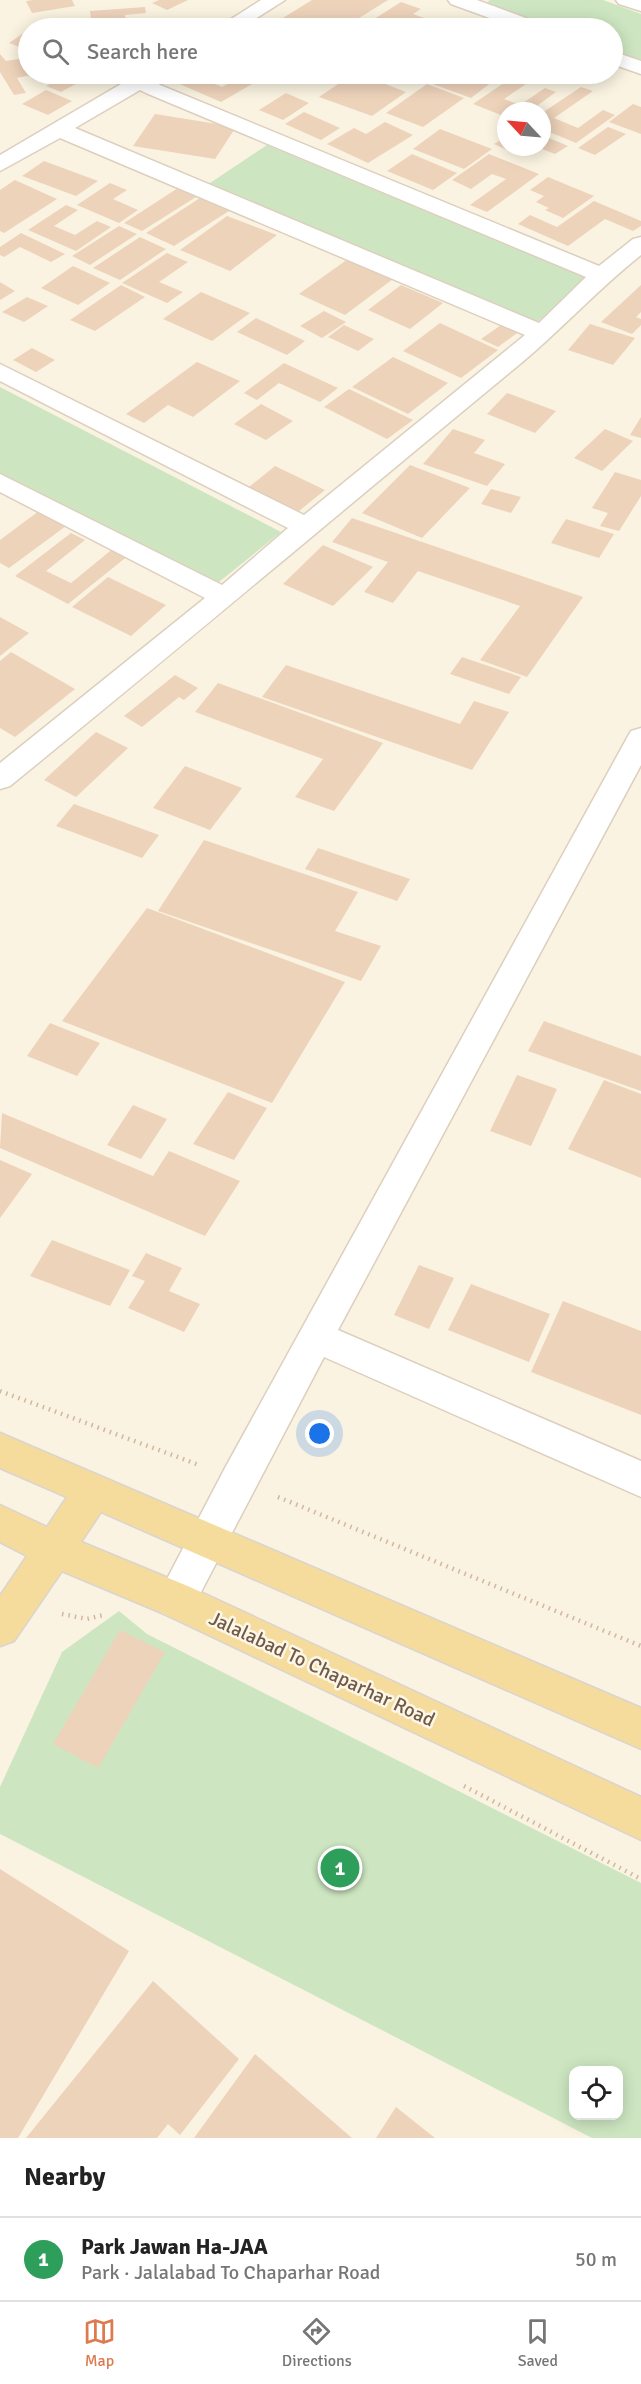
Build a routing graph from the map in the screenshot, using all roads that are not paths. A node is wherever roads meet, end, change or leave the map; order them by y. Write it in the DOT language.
graph roads {
  1 [pos="275,0"];
  2 [pos="458,0"];
  3 [pos="626,0"];
  4 [pos="641,5"];
  5 [pos="244,18"];
  6 [pos="508,18"];
  7 [pos="623,61"];
  8 [pos="641,68"];
  9 [pos="134,84"];
  10 [pos="150,84"];
  11 [pos="58,129"];
  12 [pos="0,164"];
  13 [pos="641,244"];
  14 [pos="620,269"];
  15 [pos="542,333"];
  16 [pos="0,371"];
  17 [pos="0,482"];
  18 [pos="306,527"];
  19 [pos="224,597"];
  20 [pos="641,738"];
  21 [pos="0,779"];
  22 [pos="316,1337"];
  23 [pos="0,1450"];
  24 [pos="641,1479"];
  25 [pos="93,1491"];
  26 [pos="0,1523"];
  27 [pos="206,1542"];
  28 [pos="53,1549"];
  29 [pos="176,1600"];
  30 [pos="0,1627"];
  31 [pos="641,1729"];
  32 [pos="641,1819"];
  1 -- 5 [label="street"];
  2 -- 6 [label="street"];
  3 -- 4 [label="street"];
  7 -- 8 [label="street"];
  9 -- 11 [label="street"];
  10 -- 14 [label="street"];
  11 -- 12 [label="street"];
  11 -- 15 [label="street"];
  13 -- 14 [label="street"];
  14 -- 15 [label="street"];
  15 -- 18 [label="street"];
  16 -- 18 [label="street"];
  17 -- 19 [label="street"];
  18 -- 19 [label="street"];
  19 -- 21 [label="street"];
  20 -- 22 [label="street"];
  22 -- 24 [label="street"];
  22 -- 27 [label="street"];
  23 -- 25 [label="main road"];
  25 -- 27 [label="main road"];
  25 -- 28 [label="main road"];
  26 -- 28 [label="main road, Jalalabad To Chaparhar Road"];
  27 -- 29 [label="street"];
  27 -- 31 [label="main road"];
  28 -- 29 [label="main road, Jalalabad To Chaparhar Road"];
  28 -- 30 [label="main road"];
  29 -- 32 [label="main road, Jalalabad To Chaparhar Road"];
}
